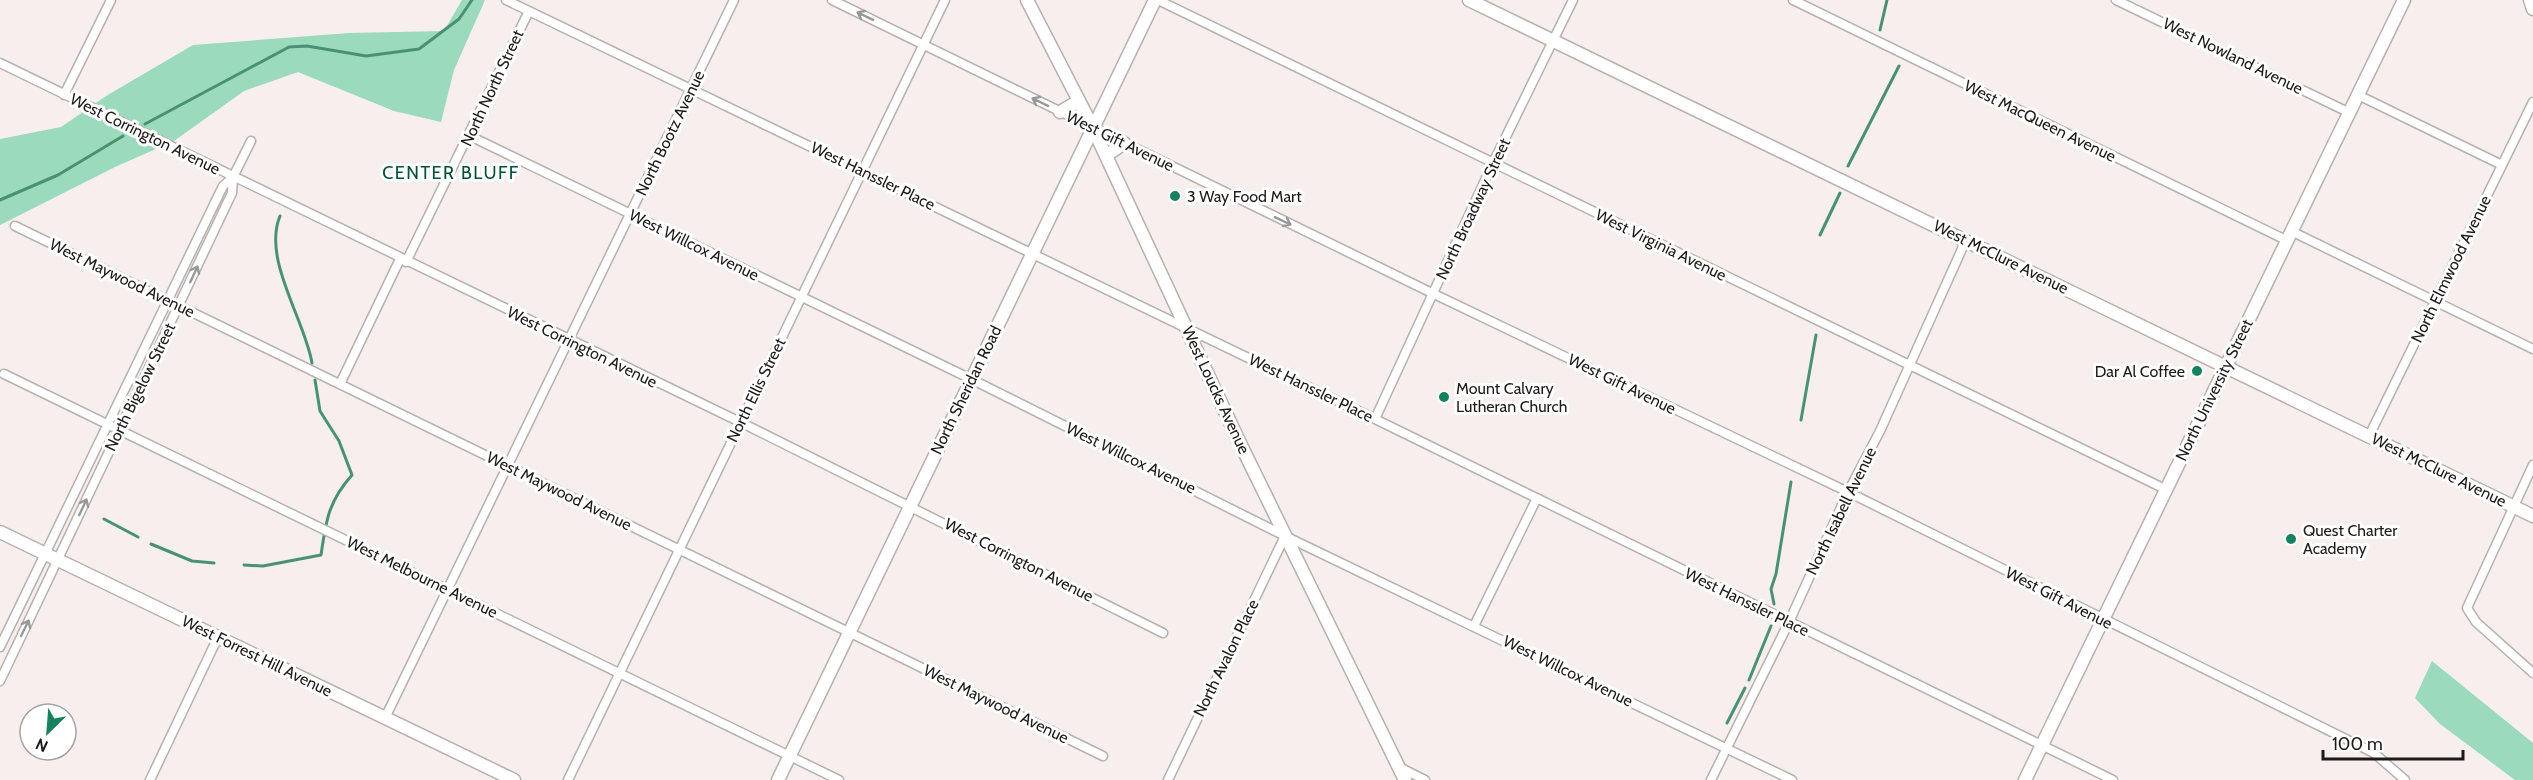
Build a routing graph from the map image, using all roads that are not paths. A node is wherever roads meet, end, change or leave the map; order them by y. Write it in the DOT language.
graph roads {
  1 [pos="111,0"];
  2 [pos="506,0"];
  3 [pos="734,0"];
  4 [pos="832,0"];
  5 [pos="945,0"];
  6 [pos="1027,0"];
  7 [pos="1156,0"];
  8 [pos="1469,0"];
  9 [pos="1573,0"];
  10 [pos="1792,0"];
  11 [pos="2116,0"];
  12 [pos="2404,0"];
  13 [pos="2530,0"];
  14 [pos="2533,9"];
  15 [pos="529,11"];
  16 [pos="1554,41"];
  17 [pos="923,44"];
  18 [pos="0,63"];
  19 [pos="691,88"];
  20 [pos="64,94"];
  21 [pos="2358,95"];
  22 [pos="1079,101"];
  23 [pos="2533,102"];
  24 [pos="1060,112"];
  25 [pos="2350,113"];
  26 [pos="1093,128"];
  27 [pos="470,136"];
  28 [pos="251,141"];
  29 [pos="1124,143"];
  30 [pos="1106,156"];
  31 [pos="1493,163"];
  32 [pos="2502,165"];
  33 [pos="863,171"];
  34 [pos="233,177"];
  35 [pos="630,214"];
  36 [pos="15,226"];
  37 [pos="2290,237"];
  38 [pos="1966,240"];
  39 [pos="1032,253"];
  40 [pos="403,261"];
  41 [pos="1434,294"];
  42 [pos="801,297"];
  43 [pos="167,300"];
  44 [pos="2436,302"];
  45 [pos="179,306"];
  46 [pos="1188,330"];
  47 [pos="569,341"];
  48 [pos="2533,350"];
  49 [pos="1910,365"];
  50 [pos="2226,366"];
  51 [pos="4,374"];
  52 [pos="971,379"];
  53 [pos="340,384"];
  54 [pos="1376,419"];
  55 [pos="740,422"];
  56 [pos="108,425"];
  57 [pos="119,430"];
  58 [pos="2369,436"];
  59 [pos="2533,465"];
  60 [pos="508,466"];
  61 [pos="2165,489"];
  62 [pos="1848,492"];
  63 [pos="1536,500"];
  64 [pos="910,505"];
  65 [pos="2512,505"];
  66 [pos="2533,516"];
  67 [pos="0,532"];
  68 [pos="1285,536"];
  69 [pos="679,548"];
  70 [pos="45,554"];
  71 [pos="58,560"];
  72 [pos="447,590"];
  73 [pos="2104,620"];
  74 [pos="1788,622"];
  75 [pos="1474,626"];
  76 [pos="850,632"];
  77 [pos="1163,633"];
  78 [pos="218,637"];
  79 [pos="0,647"];
  80 [pos="619,673"];
  81 [pos="2533,673"];
  82 [pos="0,681"];
  83 [pos="385,718"];
  84 [pos="2042,746"];
  85 [pos="1727,748"];
  86 [pos="790,756"];
  87 [pos="1103,756"];
  88 [pos="1398,767"];
  89 [pos="150,780"];
  90 [pos="514,780"];
  91 [pos="568,780"];
  92 [pos="778,780"];
  93 [pos="839,780"];
  94 [pos="1168,780"];
  95 [pos="1405,780"];
  96 [pos="1425,780"];
  97 [pos="1711,780"];
  98 [pos="1792,780"];
  99 [pos="2025,780"];
  100 [pos="2113,780"];
  101 [pos="2405,780"];
  1 -- 20 [label="street"];
  2 -- 15 [label="street, West Hanssler Place"];
  3 -- 19 [label="street, North Bootz Avenue"];
  17 -- 4 [label="street, West Gift Avenue, one-way"];
  5 -- 17 [label="street, North Ellis Street"];
  6 -- 22 [label="main road, West Loucks Avenue"];
  7 -- 26 [label="main road, North Sheridan Road"];
  7 -- 31 [label="street, West Virginia Avenue"];
  8 -- 16 [label="main road, West McClure Avenue"];
  9 -- 16 [label="street, North Broadway Street"];
  10 -- 37 [label="street, West MacQueen Avenue"];
  11 -- 25 [label="street, West Nowland Avenue"];
  12 -- 21 [label="main road, North University Street"];
  13 -- 14 [label="main road"];
  15 -- 19 [label="street, West Hanssler Place"];
  15 -- 27 [label="street, North North Street"];
  16 -- 31 [label="street, North Broadway Street"];
  16 -- 38 [label="main road, West McClure Avenue"];
  24 -- 17 [label="street, West Gift Avenue, one-way"];
  17 -- 33 [label="street, North Ellis Street"];
  18 -- 20 [label="street, West Corrington Avenue"];
  19 -- 33 [label="street, West Hanssler Place"];
  19 -- 35 [label="street, North Bootz Avenue"];
  20 -- 34 [label="street, West Corrington Avenue"];
  21 -- 25 [label="main road, North University Street"];
  21 -- 32 [label="street"];
  22 -- 24 [label="main road"];
  22 -- 26 [label="main road, West Loucks Avenue"];
  23 -- 32 [label="street, North Elmwood Avenue"];
  24 -- 26 [label="street, West Gift Avenue"];
  25 -- 37 [label="main road, North University Street"];
  26 -- 29 [label="street, West Gift Avenue"];
  26 -- 30 [label="main road, West Loucks Avenue"];
  26 -- 39 [label="main road, North Sheridan Road"];
  27 -- 35 [label="street, West Willcox Avenue"];
  27 -- 40 [label="street, North North Street"];
  28 -- 34 [label="street"];
  29 -- 30 [label="main road"];
  29 -- 41 [label="street, West Gift Avenue, one-way"];
  30 -- 46 [label="main road, West Loucks Avenue"];
  31 -- 41 [label="street, North Broadway Street"];
  31 -- 49 [label="street, West Virginia Avenue"];
  32 -- 44 [label="street, North Elmwood Avenue"];
  33 -- 39 [label="street, West Hanssler Place"];
  33 -- 42 [label="street, North Ellis Street"];
  34 -- 40 [label="street, West Corrington Avenue"];
  34 -- 43 [label="street, North Bigelow Street"];
  45 -- 34 [label="street, North Bigelow Street, one-way"];
  35 -- 42 [label="street, West Willcox Avenue"];
  35 -- 47 [label="street, North Bootz Avenue"];
  36 -- 43 [label="street, West Maywood Avenue"];
  37 -- 44 [label="street, West MacQueen Avenue"];
  37 -- 50 [label="main road, North University Street"];
  38 -- 49 [label="street, North Isabell Avenue"];
  38 -- 50 [label="main road, West McClure Avenue"];
  39 -- 46 [label="street, West Hanssler Place"];
  39 -- 52 [label="main road, North Sheridan Road"];
  40 -- 47 [label="street, West Corrington Avenue"];
  40 -- 53 [label="street, North North Street"];
  41 -- 54 [label="street, North Broadway Street"];
  41 -- 62 [label="street, West Gift Avenue"];
  42 -- 52 [label="street, West Willcox Avenue"];
  42 -- 55 [label="street, North Ellis Street"];
  43 -- 45 [label="street, West Maywood Avenue"];
  43 -- 56 [label="street, North Bigelow Street"];
  44 -- 48 [label="street, West MacQueen Avenue"];
  44 -- 58 [label="street, North Elmwood Avenue"];
  45 -- 53 [label="street, West Maywood Avenue"];
  45 -- 57 [label="street, North Bigelow Street"];
  46 -- 54 [label="street, West Hanssler Place"];
  46 -- 68 [label="main road, West Loucks Avenue"];
  47 -- 55 [label="street, West Corrington Avenue"];
  47 -- 60 [label="street, North Bootz Avenue"];
  49 -- 61 [label="street, West Virginia Avenue"];
  49 -- 62 [label="street, North Isabell Avenue"];
  50 -- 58 [label="main road, West McClure Avenue"];
  50 -- 61 [label="main road, North University Street"];
  51 -- 56 [label="street, West Melbourne Avenue"];
  52 -- 64 [label="main road, North Sheridan Road"];
  52 -- 68 [label="street, West Willcox Avenue"];
  53 -- 60 [label="street, West Maywood Avenue"];
  54 -- 63 [label="street, West Hanssler Place"];
  55 -- 64 [label="street, West Corrington Avenue"];
  55 -- 69 [label="street, North Ellis Street"];
  56 -- 57 [label="street, West Melbourne Avenue"];
  56 -- 70 [label="street, North Bigelow Street"];
  71 -- 57 [label="street, North Bigelow Street, one-way"];
  57 -- 72 [label="street, West Melbourne Avenue"];
  58 -- 65 [label="main road, West McClure Avenue"];
  59 -- 65 [label="street"];
  60 -- 69 [label="street, West Maywood Avenue"];
  60 -- 72 [label="street, North Bootz Avenue"];
  61 -- 73 [label="main road, North University Street"];
  62 -- 73 [label="street, West Gift Avenue"];
  62 -- 74 [label="street, North Isabell Avenue"];
  63 -- 74 [label="street, West Hanssler Place"];
  63 -- 75 [label="street"];
  64 -- 76 [label="main road, North Sheridan Road"];
  64 -- 77 [label="street, West Corrington Avenue"];
  65 -- 66 [label="main road, West McClure Avenue"];
  65 -- 81 [label="street"];
  67 -- 70 [label="main road, West Forrest Hill Avenue"];
  68 -- 75 [label="street, West Willcox Avenue"];
  68 -- 88 [label="main road, West Loucks Avenue"];
  68 -- 94 [label="street, North Avalon Place"];
  69 -- 76 [label="street, West Maywood Avenue"];
  69 -- 80 [label="street, North Ellis Street"];
  70 -- 71 [label="main road, West Forrest Hill Avenue"];
  70 -- 79 [label="street, North Bigelow Street"];
  71 -- 78 [label="main road, West Forrest Hill Avenue"];
  82 -- 71 [label="street, North Bigelow Street, one-way"];
  72 -- 80 [label="street, West Melbourne Avenue"];
  72 -- 83 [label="street, North Bootz Avenue"];
  73 -- 84 [label="main road, North University Street"];
  73 -- 101 [label="street, West Gift Avenue"];
  74 -- 84 [label="street, West Hanssler Place"];
  74 -- 85 [label="street, North Isabell Avenue"];
  75 -- 85 [label="street, West Willcox Avenue"];
  76 -- 86 [label="main road, North Sheridan Road"];
  76 -- 87 [label="street, West Maywood Avenue"];
  78 -- 83 [label="main road, West Forrest Hill Avenue"];
  78 -- 89 [label="street"];
  80 -- 86 [label="street, West Melbourne Avenue"];
  80 -- 91 [label="street, North Ellis Street"];
  83 -- 90 [label="main road, West Forrest Hill Avenue"];
  84 -- 99 [label="main road, North University Street"];
  84 -- 100 [label="street, West Hanssler Place"];
  85 -- 97 [label="street, North Isabell Avenue"];
  85 -- 98 [label="street, West Willcox Avenue"];
  86 -- 92 [label="main road, North Sheridan Road"];
  86 -- 93 [label="street, West Melbourne Avenue"];
  88 -- 95 [label="main road, West Loucks Avenue"];
  88 -- 96 [label="street"];
}
